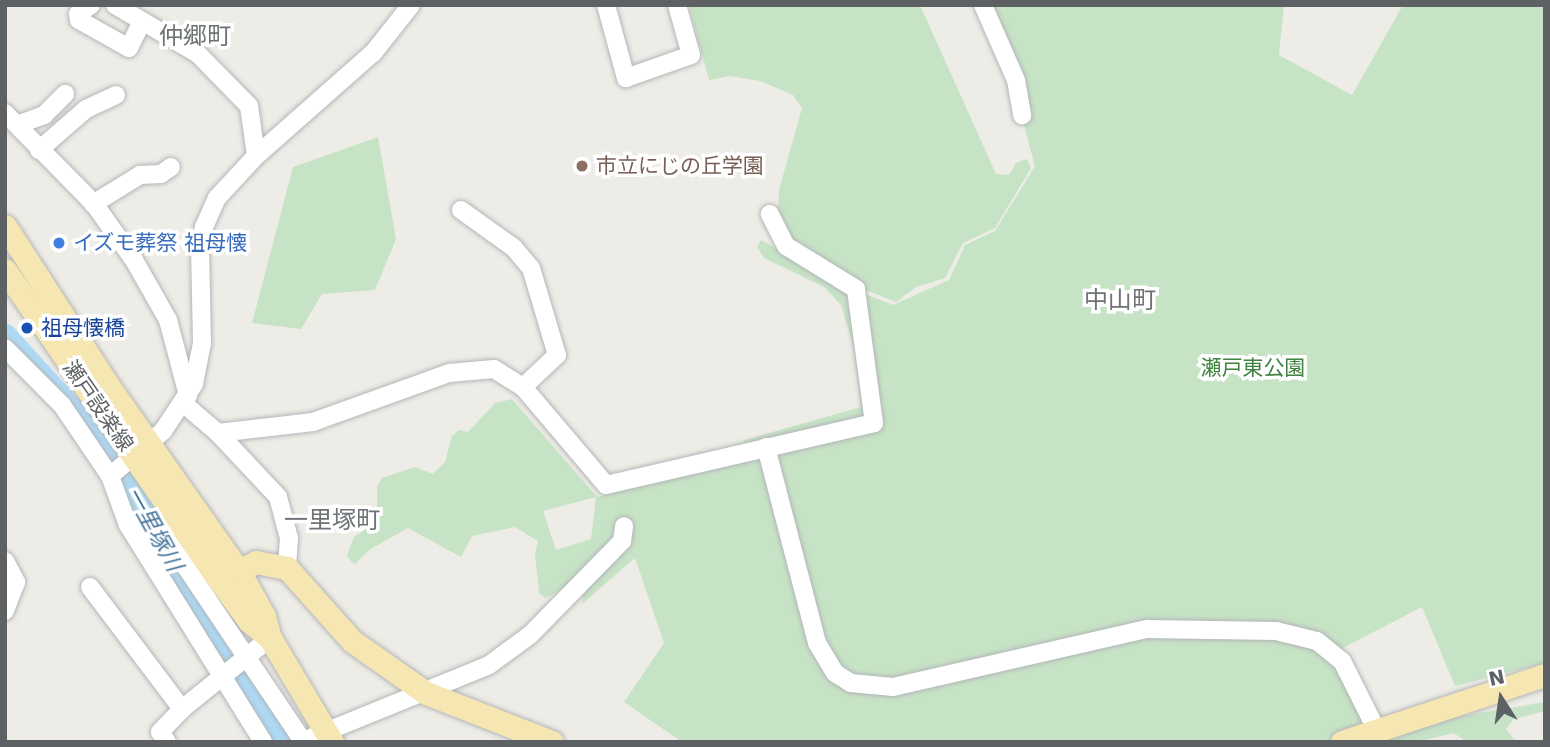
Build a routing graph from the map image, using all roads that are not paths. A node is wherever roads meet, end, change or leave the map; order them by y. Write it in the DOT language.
graph roads {
  1 [pos="91,5"];
  2 [pos="115,5"];
  3 [pos="411,5"];
  4 [pos="606,5"];
  5 [pos="677,5"];
  6 [pos="983,5"];
  7 [pos="142,21"];
  8 [pos="65,94"];
  9 [pos="116,95"];
  10 [pos="1022,115"];
  11 [pos="11,119"];
  12 [pos="39,150"];
  13 [pos="256,156"];
  14 [pos="171,167"];
  15 [pos="93,204"];
  16 [pos="461,210"];
  17 [pos="770,214"];
  18 [pos="5,226"];
  19 [pos="5,270"];
  20 [pos="5,348"];
  21 [pos="523,387"];
  22 [pos="186,399"];
  23 [pos="218,433"];
  24 [pos="766,447"];
  25 [pos="125,463"];
  26 [pos="130,524"];
  27 [pos="624,526"];
  28 [pos="5,561"];
  29 [pos="287,568"];
  30 [pos="239,571"];
  31 [pos="90,587"];
  32 [pos="5,611"];
  33 [pos="270,638"];
  34 [pos="243,663"];
  35 [pos="1545,676"];
  36 [pos="221,677"];
  37 [pos="426,693"];
  38 [pos="182,709"];
  39 [pos="1376,729"];
  40 [pos="330,738"];
  41 [pos="167,742"];
  42 [pos="263,742"];
  43 [pos="552,742"];
  44 [pos="1342,742"];
  1 -- 7 [label="street"];
  2 -- 7 [label="street"];
  3 -- 13 [label="street"];
  4 -- 5 [label="street"];
  6 -- 10 [label="street"];
  7 -- 13 [label="street"];
  8 -- 11 [label="street"];
  9 -- 12 [label="street"];
  11 -- 12 [label="street"];
  12 -- 15 [label="street"];
  13 -- 22 [label="street"];
  14 -- 15 [label="street"];
  15 -- 22 [label="street"];
  16 -- 21 [label="street"];
  17 -- 24 [label="street"];
  18 -- 25 [label="main road, 瀬戸設楽線"];
  19 -- 25 [label="main road, 瀬戸設楽線"];
  20 -- 25 [label="street"];
  21 -- 23 [label="street"];
  21 -- 24 [label="street"];
  22 -- 23 [label="street"];
  22 -- 25 [label="street"];
  23 -- 29 [label="street"];
  24 -- 39 [label="street"];
  25 -- 26 [label="street"];
  25 -- 30 [label="main road, 瀬戸設楽線"];
  25 -- 33 [label="main road, 瀬戸設楽線"];
  26 -- 34 [label="street"];
  26 -- 36 [label="street"];
  27 -- 37 [label="street"];
  28 -- 32 [label="street"];
  29 -- 30 [label="main road"];
  29 -- 37 [label="main road"];
  30 -- 33 [label="main road, 瀬戸設楽線"];
  31 -- 38 [label="street"];
  33 -- 34 [label="street"];
  33 -- 40 [label="main road, 瀬戸設楽線"];
  34 -- 36 [label="street"];
  34 -- 40 [label="street"];
  35 -- 39 [label="main road"];
  36 -- 38 [label="street"];
  36 -- 42 [label="street"];
  37 -- 40 [label="street"];
  37 -- 43 [label="main road"];
  38 -- 41 [label="street"];
  39 -- 44 [label="main road"];
}
